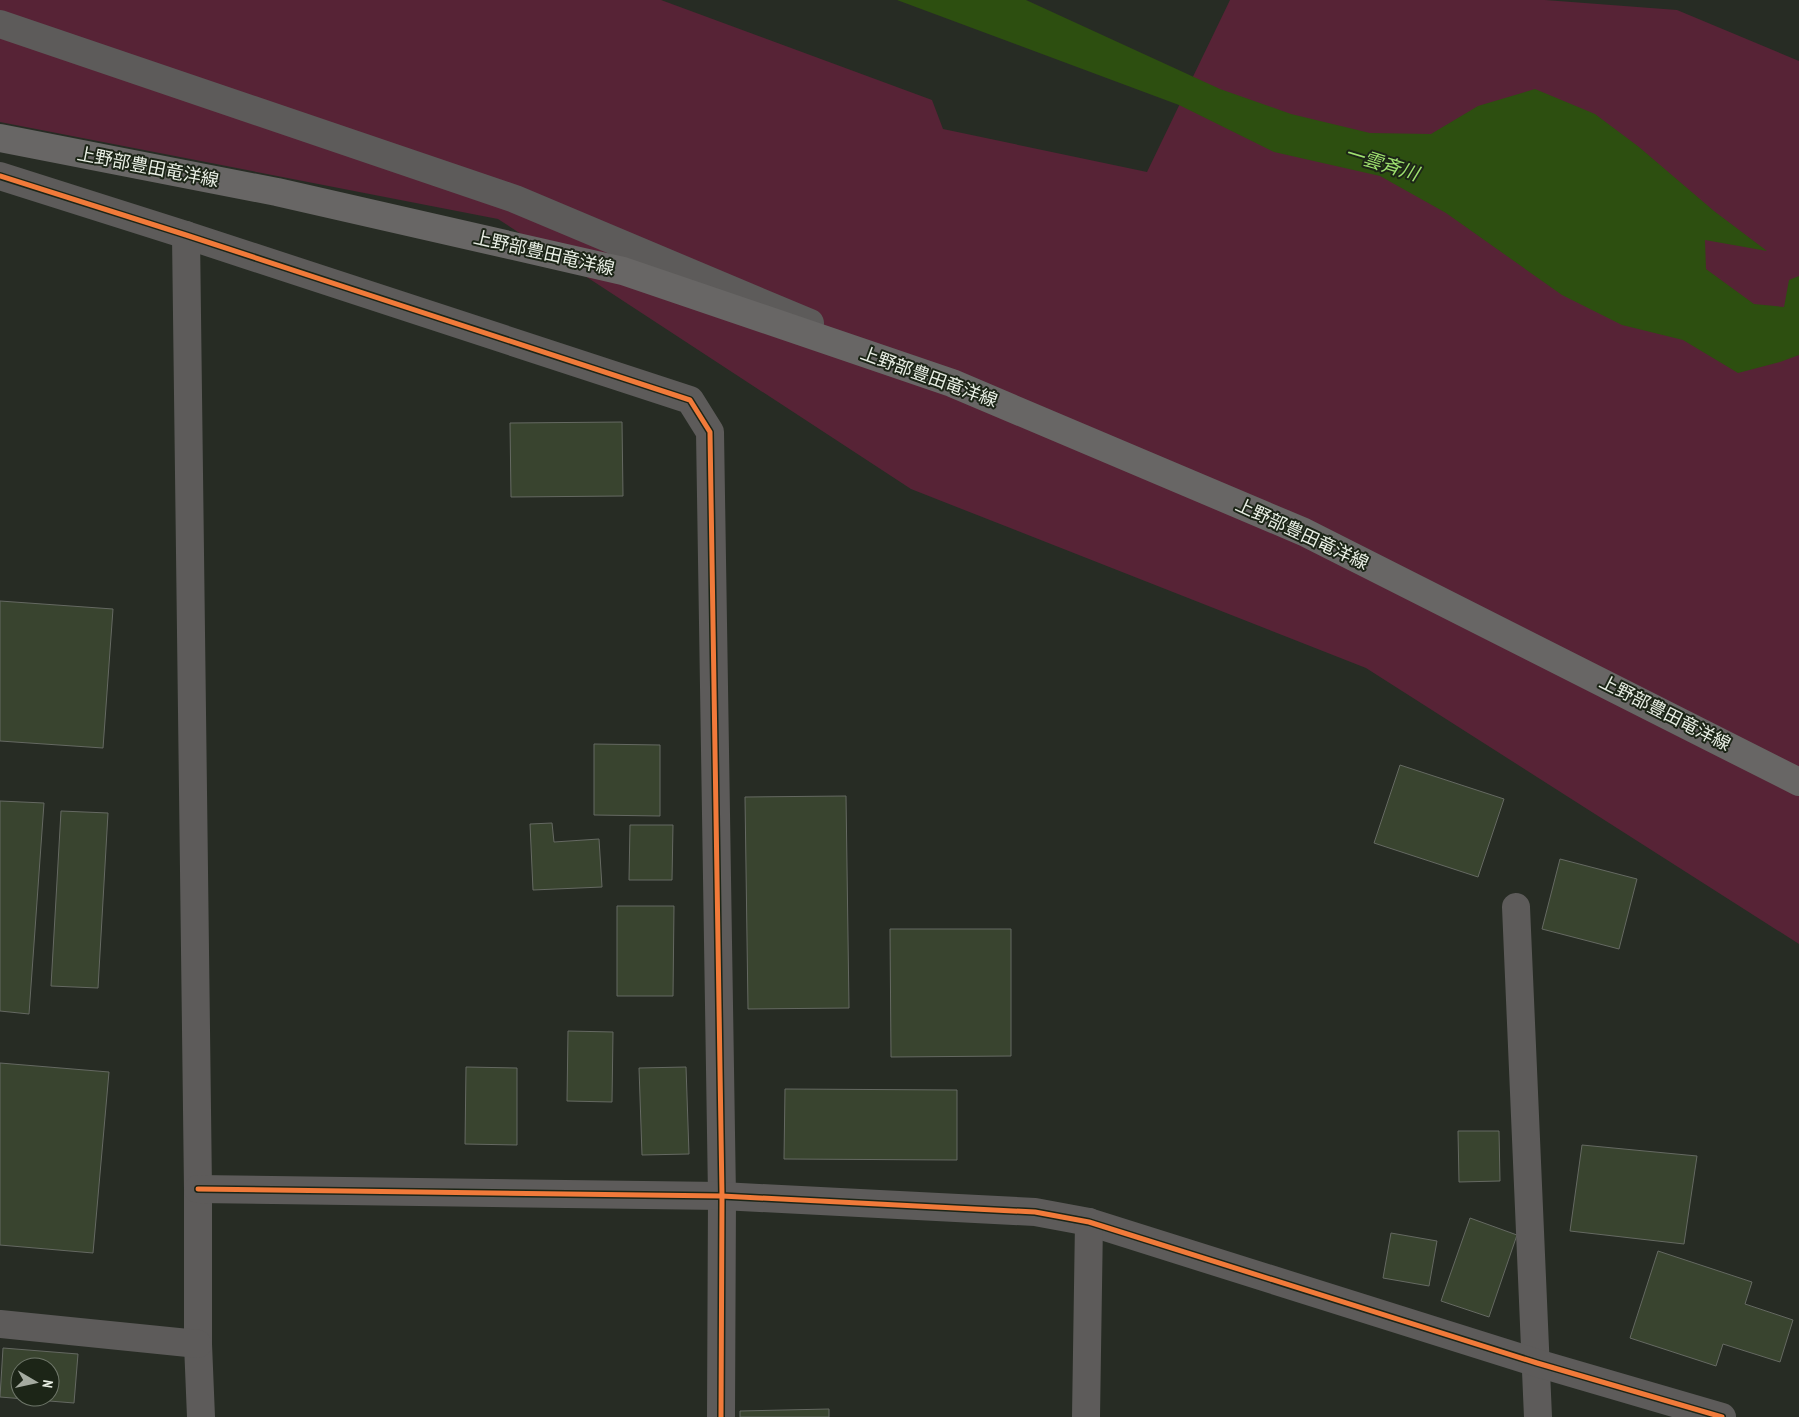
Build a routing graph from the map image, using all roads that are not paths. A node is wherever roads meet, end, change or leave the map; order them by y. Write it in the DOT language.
graph roads {
  1 [pos="0,24"];
  2 [pos="0,138"];
  3 [pos="0,176"];
  4 [pos="186,234"];
  5 [pos="952,383"];
  6 [pos="1772,766"];
  7 [pos="1799,782"];
  8 [pos="1799,794"];
  9 [pos="1516,907"];
  10 [pos="198,1189"];
  11 [pos="722,1196"];
  12 [pos="1088,1222"];
  13 [pos="0,1324"];
  14 [pos="198,1344"];
  15 [pos="1537,1363"];
  16 [pos="202,1417"];
  17 [pos="721,1417"];
  18 [pos="1086,1417"];
  19 [pos="1538,1417"];
  20 [pos="1722,1417"];
  1 -- 5 [label="street"];
  2 -- 5 [label="main road, 上野部豊田竜洋線"];
  3 -- 4 [label="street"];
  4 -- 10 [label="street"];
  4 -- 11 [label="street"];
  5 -- 6 [label="main road, 上野部豊田竜洋線"];
  6 -- 7 [label="main road, 上野部豊田竜洋線"];
  6 -- 8 [label="main road"];
  9 -- 15 [label="street"];
  10 -- 11 [label="street"];
  10 -- 14 [label="street"];
  11 -- 12 [label="street"];
  11 -- 17 [label="street"];
  12 -- 15 [label="street"];
  12 -- 18 [label="street"];
  13 -- 14 [label="street"];
  14 -- 16 [label="street"];
  15 -- 19 [label="street"];
  15 -- 20 [label="street"];
}
